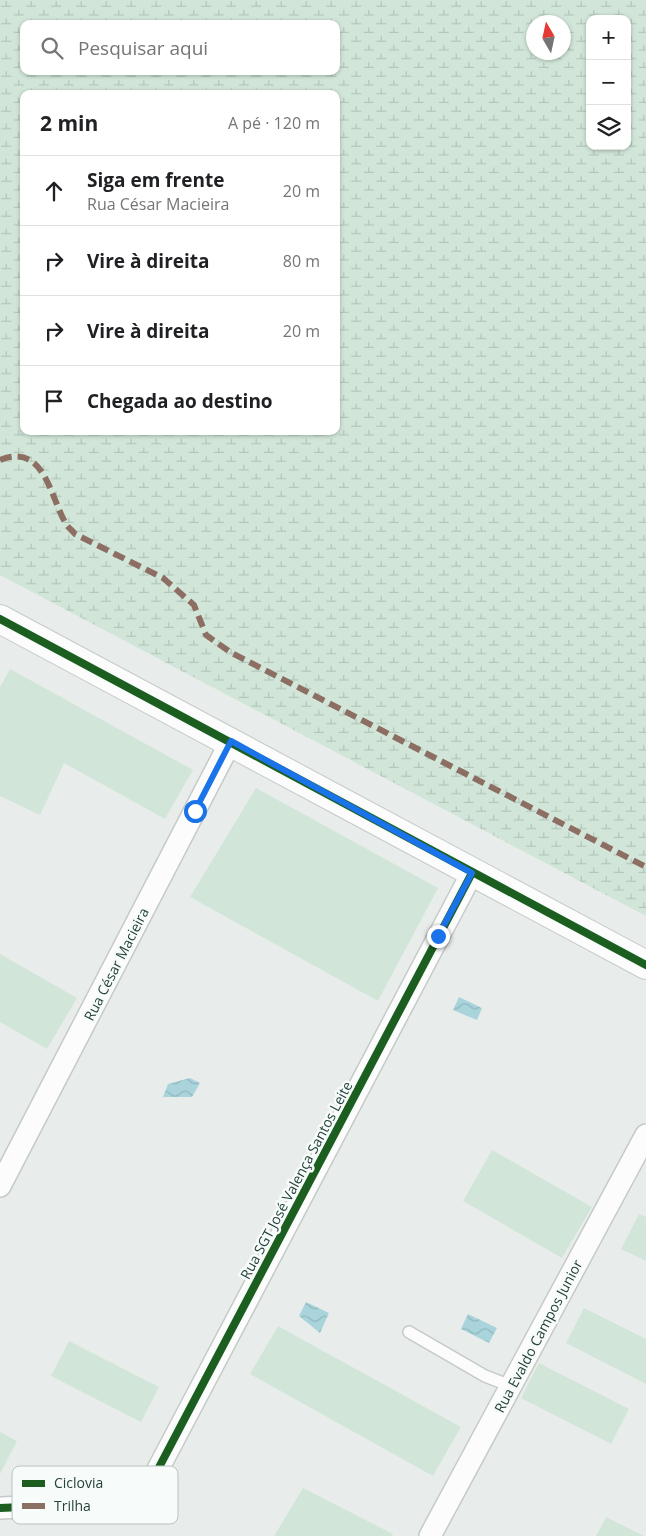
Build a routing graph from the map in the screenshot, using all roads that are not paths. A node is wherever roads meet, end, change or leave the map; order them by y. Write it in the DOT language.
graph roads {
  1 [pos="0,619"];
  2 [pos="231,741"];
  3 [pos="472,873"];
  4 [pos="646,965"];
  5 [pos="646,1136"];
  6 [pos="0,1186"];
  7 [pos="409,1332"];
  8 [pos="511,1386"];
  9 [pos="160,1466"];
  10 [pos="430,1536"];
  1 -- 2 [label="street"];
  2 -- 3 [label="street"];
  2 -- 6 [label="street, Rua César Macieira"];
  3 -- 4 [label="street"];
  3 -- 9 [label="street, Rua SGT José Valença Santos Leite"];
  5 -- 8 [label="street, Rua Evaldo Campos Junior"];
  7 -- 8 [label="lane"];
  8 -- 10 [label="street, Rua Evaldo Campos Junior"];
}
